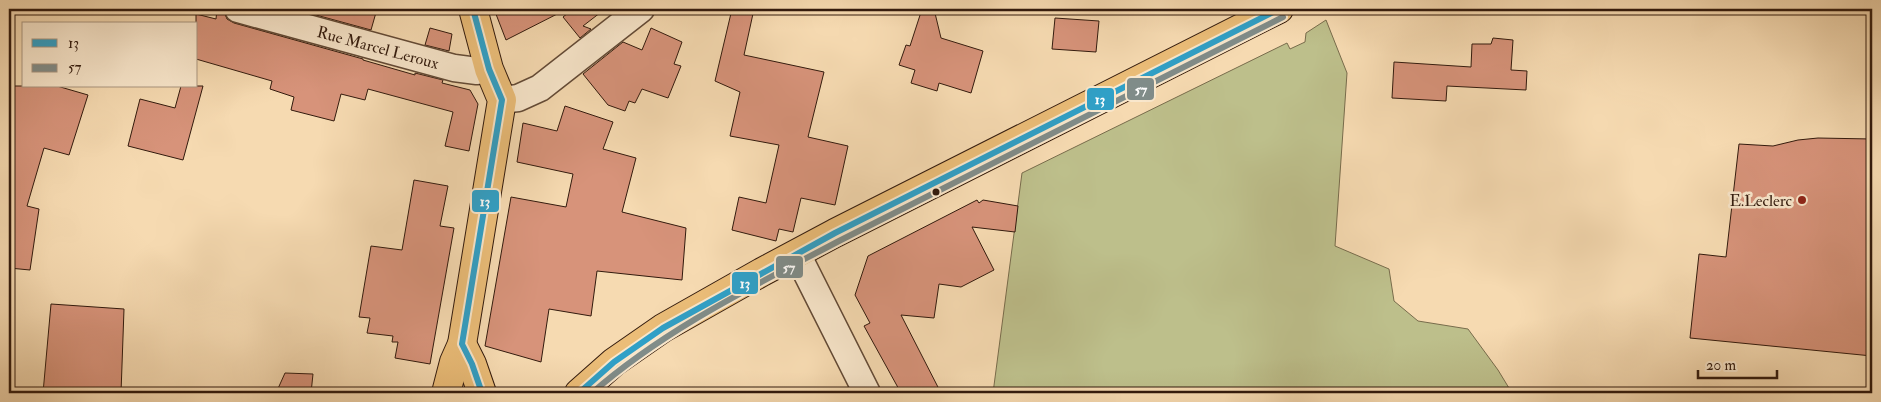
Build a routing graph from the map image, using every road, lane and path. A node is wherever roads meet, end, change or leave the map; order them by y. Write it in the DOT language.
graph roads {
  1 [pos="238,9"];
  2 [pos="473,9"];
  3 [pos="641,9"];
  4 [pos="1279,9"];
  5 [pos="489,69"];
  6 [pos="502,100"];
  7 [pos="797,254"];
  8 [pos="462,344"];
  9 [pos="446,393"];
  10 [pos="482,393"];
  11 [pos="579,393"];
  12 [pos="867,393"];
  1 -- 5 [label="street, Rue Marcel Leroux"];
  2 -- 5 [label="main road"];
  3 -- 6 [label="street"];
  4 -- 7 [label="main road"];
  5 -- 6 [label="main road"];
  6 -- 8 [label="main road"];
  7 -- 11 [label="main road"];
  7 -- 12 [label="street"];
  8 -- 9 [label="main road"];
  8 -- 10 [label="main road"];
}
